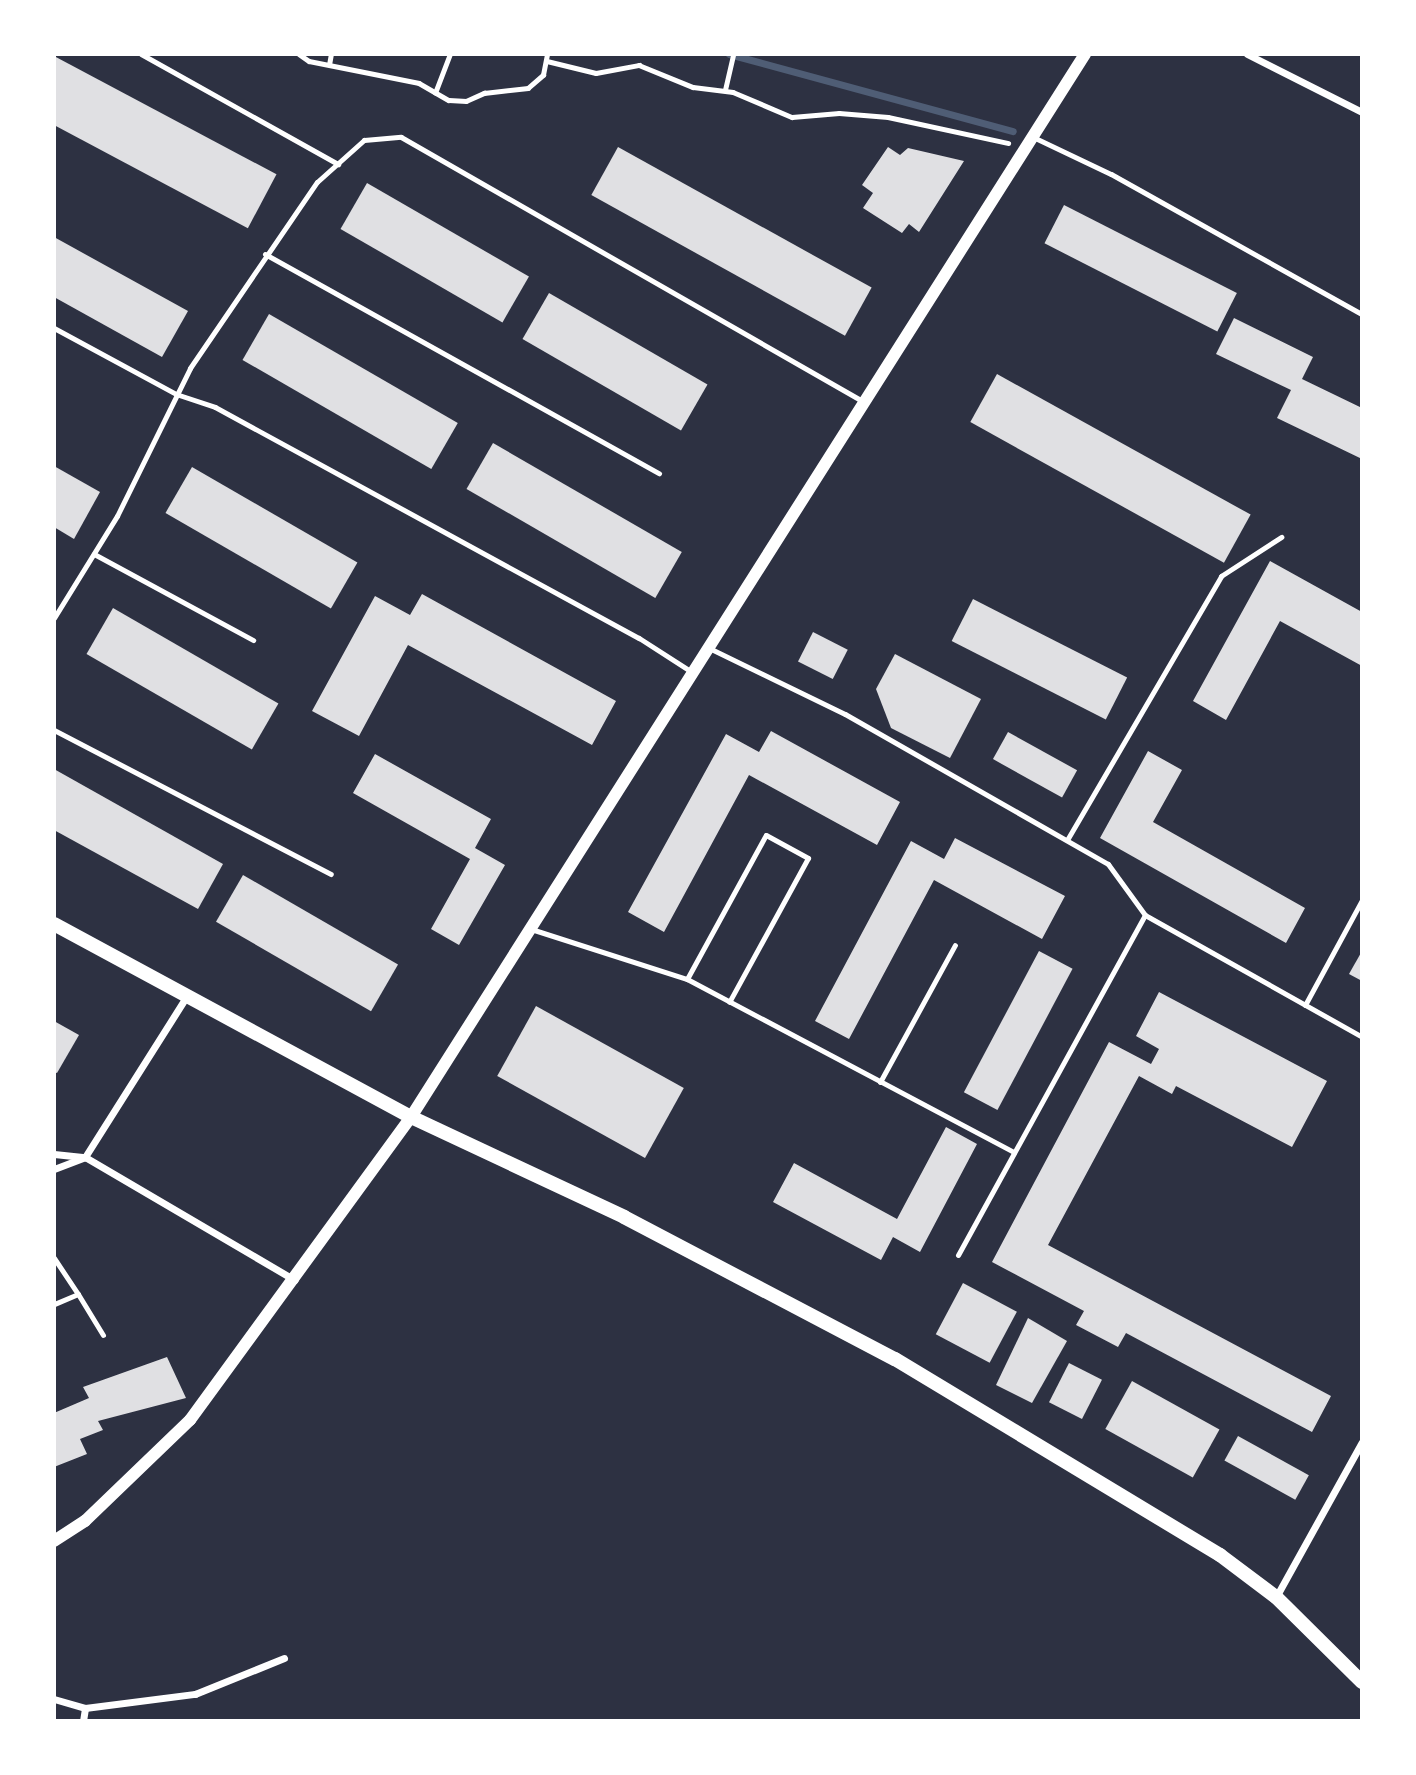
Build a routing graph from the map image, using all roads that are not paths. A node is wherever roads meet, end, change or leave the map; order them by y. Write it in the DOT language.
graph roads {
  1 [pos="141,54"];
  2 [pos="1085,54"];
  3 [pos="1247,54"];
  4 [pos="1362,112"];
  5 [pos="1029,142"];
  6 [pos="338,164"];
  7 [pos="265,254"];
  8 [pos="1362,314"];
  9 [pos="54,328"];
  10 [pos="176,394"];
  11 [pos="864,402"];
  12 [pos="660,472"];
  13 [pos="1281,537"];
  14 [pos="94,554"];
  15 [pos="56,610"];
  16 [pos="54,618"];
  17 [pos="253,640"];
  18 [pos="709,648"];
  19 [pos="693,673"];
  20 [pos="54,730"];
  21 [pos="1067,840"];
  22 [pos="331,874"];
  23 [pos="1362,900"];
  24 [pos="1145,915"];
  25 [pos="54,924"];
  26 [pos="531,929"];
  27 [pos="955,945"];
  28 [pos="687,979"];
  29 [pos="185,999"];
  30 [pos="729,1002"];
  31 [pos="1305,1005"];
  32 [pos="1362,1037"];
  33 [pos="880,1082"];
  34 [pos="411,1117"];
  35 [pos="1014,1152"];
  36 [pos="54,1154"];
  37 [pos="85,1157"];
  38 [pos="54,1169"];
  39 [pos="958,1255"];
  40 [pos="54,1258"];
  41 [pos="295,1280"];
  42 [pos="78,1294"];
  43 [pos="54,1304"];
  44 [pos="103,1335"];
  45 [pos="1362,1442"];
  46 [pos="54,1541"];
  47 [pos="1276,1598"];
  48 [pos="284,1658"];
  49 [pos="1362,1682"];
  50 [pos="54,1699"];
  51 [pos="85,1708"];
  52 [pos="83,1721"];
  1 -- 6 [label="lane"];
  2 -- 5 [label="street"];
  3 -- 4 [label="street"];
  5 -- 8 [label="lane"];
  5 -- 11 [label="street"];
  6 -- 7 [label="lane"];
  6 -- 11 [label="lane"];
  7 -- 10 [label="lane"];
  7 -- 12 [label="lane"];
  9 -- 10 [label="lane"];
  10 -- 14 [label="lane"];
  10 -- 19 [label="lane"];
  11 -- 18 [label="street"];
  13 -- 21 [label="lane"];
  14 -- 15 [label="lane"];
  14 -- 17 [label="lane"];
  15 -- 16 [label="lane"];
  18 -- 19 [label="street"];
  18 -- 21 [label="lane"];
  19 -- 26 [label="street"];
  20 -- 22 [label="lane"];
  21 -- 24 [label="lane"];
  23 -- 31 [label="lane"];
  24 -- 31 [label="lane"];
  24 -- 35 [label="lane"];
  25 -- 29 [label="main road"];
  26 -- 28 [label="lane"];
  26 -- 34 [label="street"];
  27 -- 33 [label="lane"];
  28 -- 30 [label="lane"];
  28 -- 30 [label="lane"];
  29 -- 34 [label="main road"];
  29 -- 37 [label="street"];
  30 -- 33 [label="lane"];
  31 -- 32 [label="lane"];
  33 -- 35 [label="lane"];
  34 -- 41 [label="street"];
  34 -- 47 [label="main road"];
  35 -- 39 [label="lane"];
  36 -- 37 [label="street"];
  37 -- 38 [label="street"];
  37 -- 41 [label="street"];
  40 -- 42 [label="lane"];
  41 -- 46 [label="street"];
  42 -- 43 [label="lane"];
  42 -- 44 [label="lane"];
  45 -- 47 [label="street"];
  47 -- 49 [label="main road"];
  48 -- 51 [label="street"];
  50 -- 51 [label="street"];
  51 -- 52 [label="street"];
}
